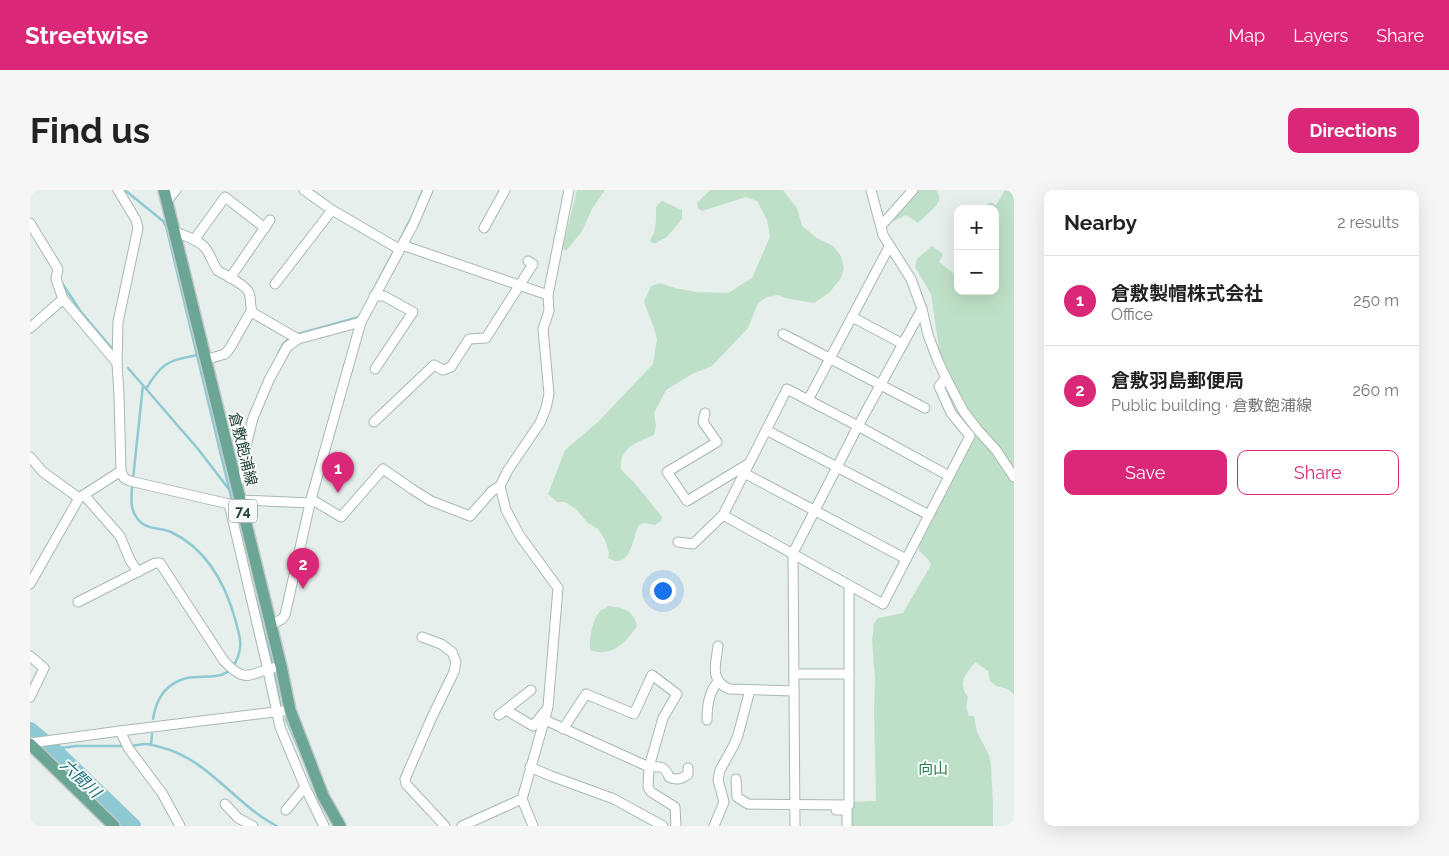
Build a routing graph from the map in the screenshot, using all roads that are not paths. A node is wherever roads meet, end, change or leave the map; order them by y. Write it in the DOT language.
graph roads {
  1 [pos="119,190"];
  2 [pos="176,190"];
  3 [pos="304,190"];
  4 [pos="428,190"];
  5 [pos="505,190"];
  6 [pos="569,190"];
  7 [pos="871,190"];
  8 [pos="914,190"];
  9 [pos="166,195"];
  10 [pos="332,210"];
  11 [pos="270,220"];
  12 [pos="30,223"];
  13 [pos="881,226"];
  14 [pos="265,228"];
  15 [pos="484,228"];
  16 [pos="174,231"];
  17 [pos="194,240"];
  18 [pos="890,246"];
  19 [pos="401,247"];
  20 [pos="528,261"];
  21 [pos="230,278"];
  22 [pos="275,284"];
  23 [pos="519,285"];
  24 [pos="374,296"];
  25 [pos="548,296"];
  26 [pos="64,299"];
  27 [pos="922,309"];
  28 [pos="252,311"];
  29 [pos="30,314"];
  30 [pos="852,317"];
  31 [pos="361,322"];
  32 [pos="33,325"];
  33 [pos="783,334"];
  34 [pos="298,339"];
  35 [pos="903,344"];
  36 [pos="830,358"];
  37 [pos="205,360"];
  38 [pos="117,363"];
  39 [pos="375,369"];
  40 [pos="946,378"];
  41 [pos="881,384"];
  42 [pos="808,400"];
  43 [pos="926,408"];
  44 [pos="705,412"];
  45 [pos="374,422"];
  46 [pos="858,426"];
  47 [pos="766,430"];
  48 [pos="31,458"];
  49 [pos="750,463"];
  50 [pos="837,467"];
  51 [pos="121,471"];
  52 [pos="744,473"];
  53 [pos="949,476"];
  54 [pos="1014,477"];
  55 [pos="236,484"];
  56 [pos="500,486"];
  57 [pos="82,497"];
  58 [pos="310,501"];
  59 [pos="235,503"];
  60 [pos="815,511"];
  61 [pos="723,515"];
  62 [pos="929,515"];
  63 [pos="678,542"];
  64 [pos="793,553"];
  65 [pos="906,559"];
  66 [pos="138,572"];
  67 [pos="30,584"];
  68 [pos="849,586"];
  69 [pos="78,602"];
  70 [pos="270,626"];
  71 [pos="422,636"];
  72 [pos="718,646"];
  73 [pos="30,656"];
  74 [pos="274,668"];
  75 [pos="794,674"];
  76 [pos="849,674"];
  77 [pos="718,682"];
  78 [pos="531,690"];
  79 [pos="750,690"];
  80 [pos="794,691"];
  81 [pos="30,695"];
  82 [pos="548,707"];
  83 [pos="290,710"];
  84 [pos="278,711"];
  85 [pos="545,720"];
  86 [pos="707,720"];
  87 [pos="564,730"];
  88 [pos="120,731"];
  89 [pos="32,743"];
  90 [pos="530,767"];
  91 [pos="649,767"];
  92 [pos="688,768"];
  93 [pos="736,779"];
  94 [pos="304,787"];
  95 [pos="522,799"];
  96 [pos="225,804"];
  97 [pos="795,807"];
  98 [pos="286,810"];
  99 [pos="114,826"];
  100 [pos="180,826"];
  101 [pos="253,826"];
  102 [pos="324,826"];
  103 [pos="340,826"];
  104 [pos="445,826"];
  105 [pos="462,826"];
  106 [pos="533,826"];
  107 [pos="664,826"];
  108 [pos="676,826"];
  109 [pos="714,826"];
  110 [pos="795,826"];
  111 [pos="847,826"];
  1 -- 38 [label="street"];
  2 -- 9 [label="street"];
  3 -- 10 [label="street"];
  4 -- 19 [label="street"];
  5 -- 15 [label="street"];
  6 -- 25 [label="street"];
  7 -- 13 [label="street"];
  8 -- 13 [label="street"];
  9 -- 16 [label="main road, 倉敷飽浦線 / 74"];
  10 -- 19 [label="street"];
  10 -- 22 [label="street"];
  11 -- 14 [label="street"];
  12 -- 26 [label="street"];
  13 -- 18 [label="street"];
  14 -- 17 [label="street"];
  14 -- 21 [label="street"];
  16 -- 17 [label="street"];
  16 -- 37 [label="main road, 倉敷飽浦線 / 74"];
  17 -- 21 [label="street"];
  18 -- 27 [label="street"];
  18 -- 30 [label="street"];
  19 -- 23 [label="street"];
  19 -- 24 [label="street"];
  20 -- 23 [label="street"];
  21 -- 28 [label="street"];
  23 -- 25 [label="street"];
  23 -- 45 [label="street"];
  24 -- 31 [label="street"];
  24 -- 39 [label="street"];
  25 -- 56 [label="street"];
  26 -- 32 [label="street"];
  26 -- 38 [label="street"];
  27 -- 35 [label="street"];
  27 -- 40 [label="street"];
  28 -- 34 [label="street"];
  28 -- 37 [label="street"];
  29 -- 32 [label="street"];
  30 -- 35 [label="street"];
  30 -- 36 [label="street"];
  31 -- 34 [label="street"];
  31 -- 58 [label="street"];
  33 -- 36 [label="street"];
  34 -- 55 [label="street"];
  35 -- 41 [label="street"];
  36 -- 41 [label="street"];
  36 -- 42 [label="street"];
  37 -- 55 [label="main road, 倉敷飽浦線 / 74"];
  38 -- 51 [label="street"];
  40 -- 53 [label="street"];
  40 -- 54 [label="street"];
  41 -- 43 [label="street"];
  41 -- 46 [label="street"];
  42 -- 46 [label="street"];
  42 -- 47 [label="street"];
  44 -- 49 [label="street"];
  46 -- 50 [label="street"];
  46 -- 53 [label="street"];
  47 -- 49 [label="street"];
  47 -- 50 [label="street"];
  48 -- 57 [label="street"];
  49 -- 52 [label="street"];
  50 -- 60 [label="street"];
  50 -- 62 [label="street"];
  51 -- 57 [label="street"];
  51 -- 59 [label="street"];
  52 -- 60 [label="street"];
  52 -- 61 [label="street"];
  53 -- 62 [label="street"];
  55 -- 59 [label="main road, 倉敷飽浦線 / 74"];
  56 -- 58 [label="street"];
  56 -- 82 [label="street"];
  57 -- 66 [label="street"];
  57 -- 67 [label="street"];
  58 -- 59 [label="street"];
  58 -- 70 [label="street"];
  59 -- 70 [label="main road, 倉敷飽浦線 / 74"];
  59 -- 74 [label="street"];
  60 -- 64 [label="street"];
  60 -- 65 [label="street"];
  61 -- 63 [label="street"];
  61 -- 64 [label="street"];
  62 -- 65 [label="street"];
  64 -- 68 [label="street"];
  64 -- 75 [label="street"];
  65 -- 68 [label="street"];
  66 -- 69 [label="street"];
  66 -- 74 [label="street"];
  68 -- 76 [label="street"];
  70 -- 74 [label="main road, 倉敷飽浦線 / 74"];
  71 -- 104 [label="street"];
  72 -- 77 [label="street"];
  73 -- 81 [label="street"];
  74 -- 83 [label="main road, 倉敷飽浦線 / 74"];
  74 -- 84 [label="street"];
  75 -- 76 [label="street"];
  75 -- 80 [label="street"];
  76 -- 97 [label="street"];
  77 -- 79 [label="street"];
  77 -- 86 [label="street"];
  78 -- 82 [label="street"];
  79 -- 80 [label="street"];
  79 -- 109 [label="street"];
  80 -- 97 [label="street"];
  82 -- 85 [label="street"];
  83 -- 84 [label="street"];
  83 -- 103 [label="main road, 倉敷飽浦線 / 74"];
  84 -- 88 [label="street"];
  84 -- 94 [label="street"];
  85 -- 87 [label="street"];
  85 -- 90 [label="street"];
  87 -- 91 [label="street"];
  87 -- 91 [label="street"];
  88 -- 89 [label="street"];
  88 -- 100 [label="street"];
  89 -- 99 [label="main road"];
  90 -- 95 [label="street"];
  90 -- 107 [label="street"];
  91 -- 92 [label="street"];
  91 -- 108 [label="street"];
  93 -- 97 [label="street"];
  94 -- 98 [label="street"];
  94 -- 102 [label="street"];
  95 -- 105 [label="street"];
  95 -- 106 [label="street"];
  96 -- 101 [label="street"];
  97 -- 110 [label="street"];
  97 -- 111 [label="street"];
}
